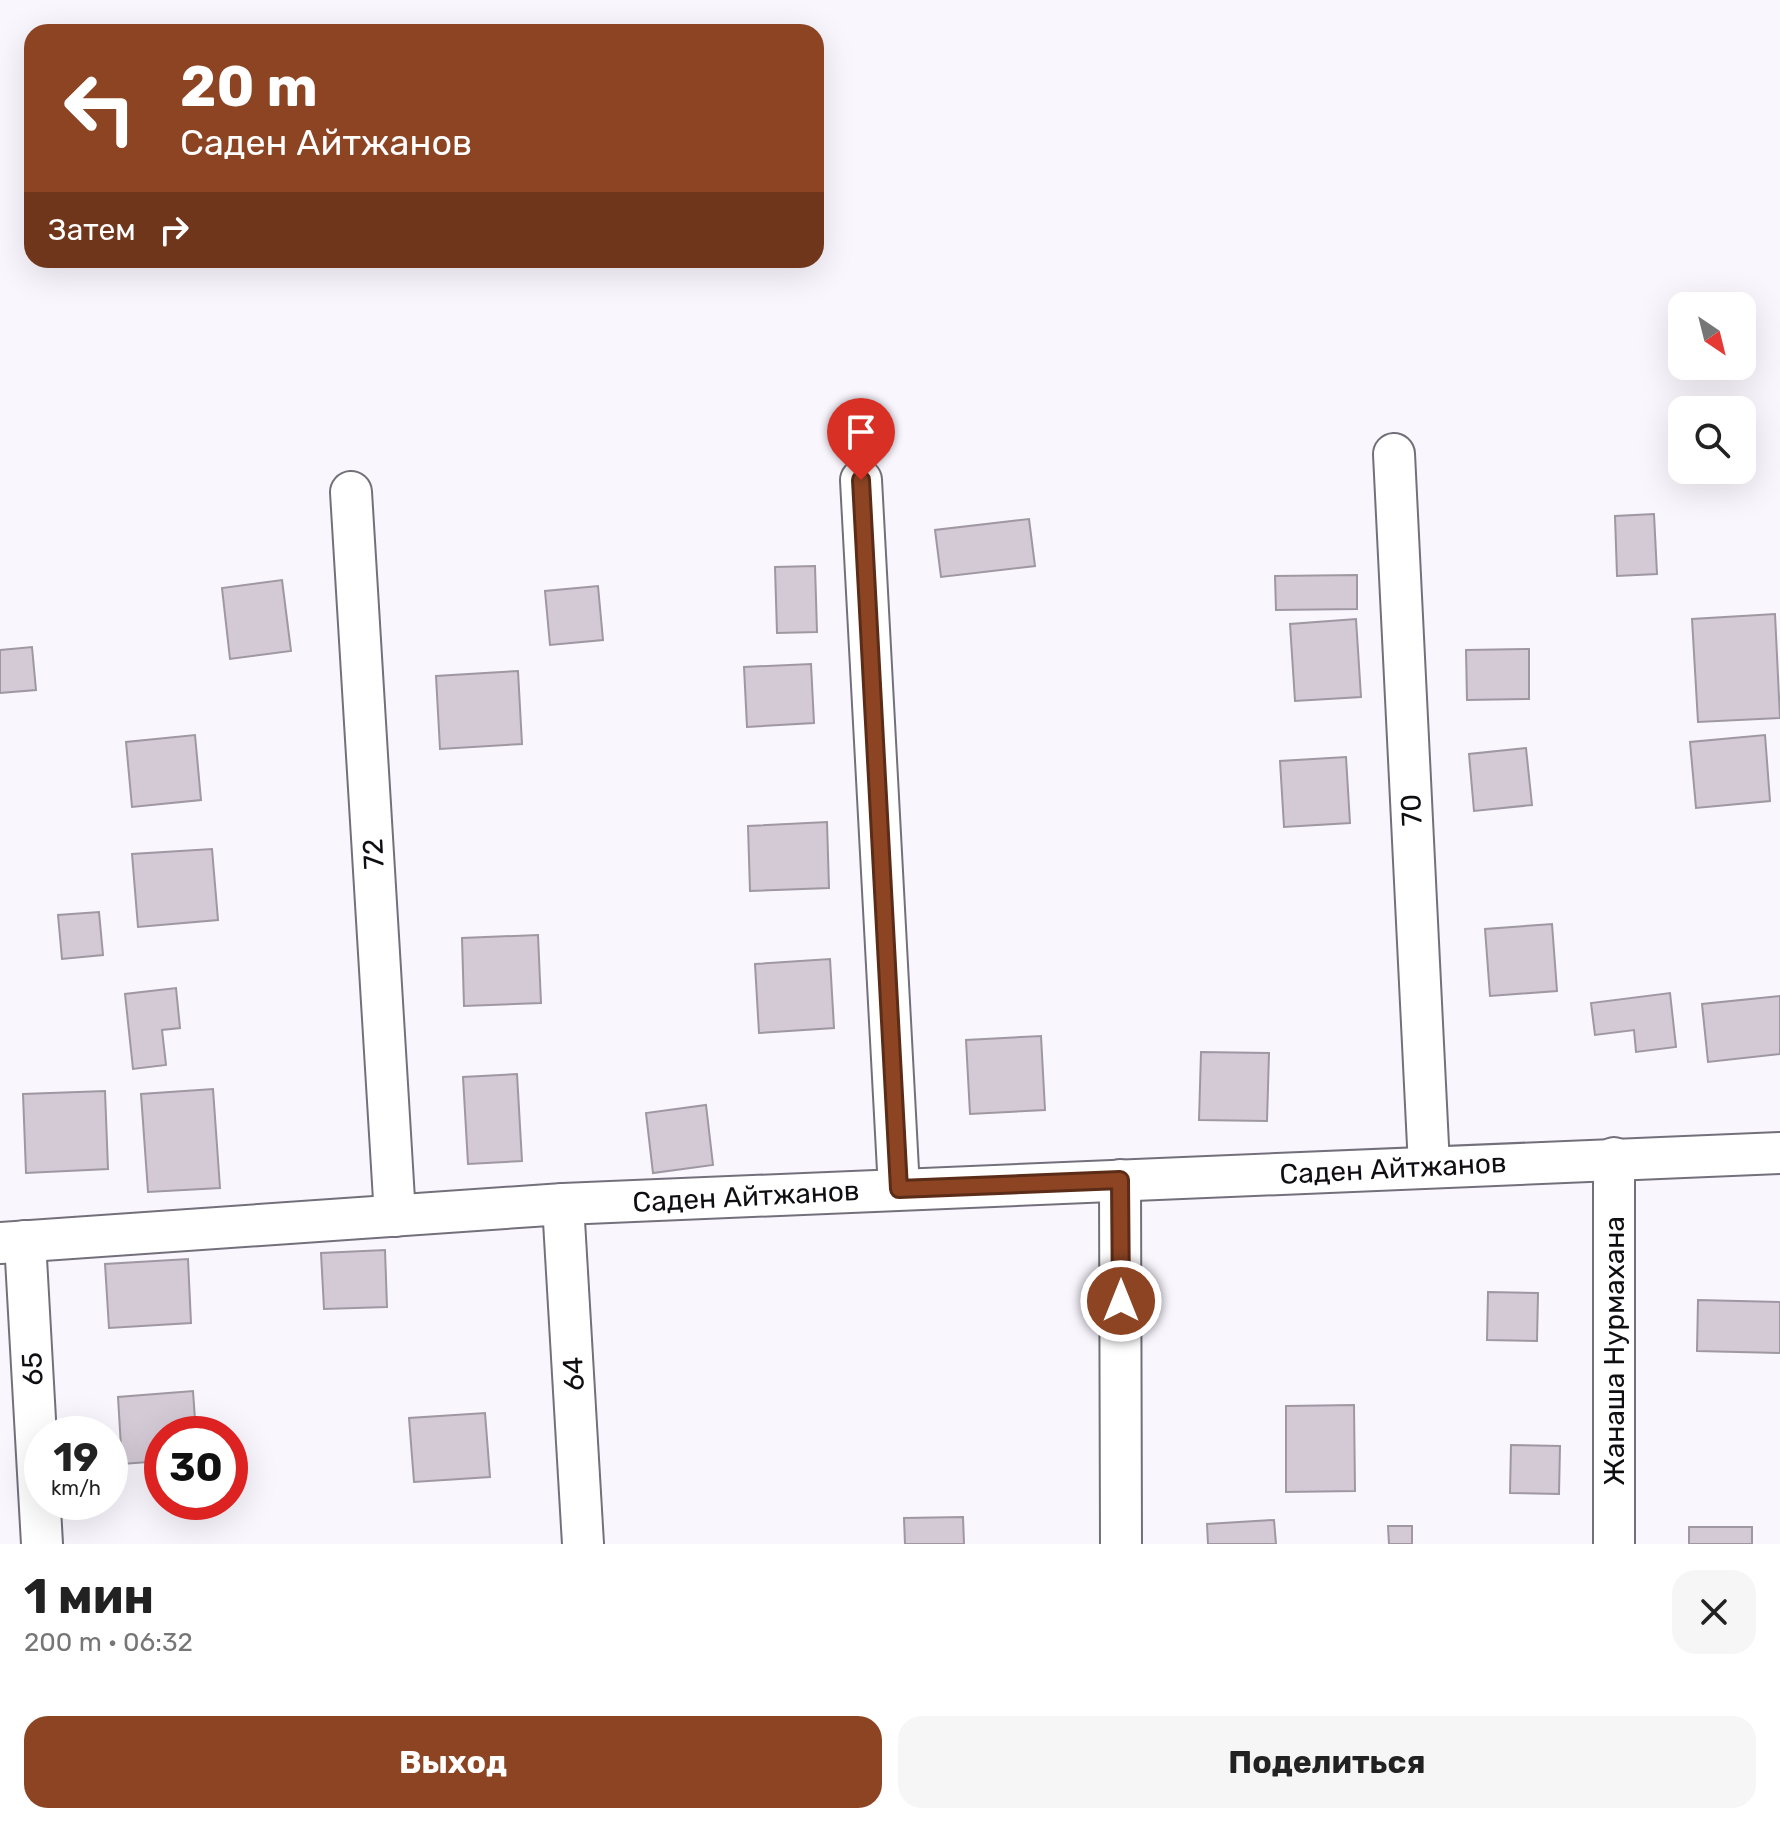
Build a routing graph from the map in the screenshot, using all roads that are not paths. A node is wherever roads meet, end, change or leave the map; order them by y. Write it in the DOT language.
graph roads {
  1 [pos="1394,454"];
  2 [pos="861,480"];
  3 [pos="351,492"];
  4 [pos="1780,1153"];
  5 [pos="1614,1158"];
  6 [pos="1429,1166"];
  7 [pos="1120,1180"];
  8 [pos="899,1189"];
  9 [pos="563,1204"];
  10 [pos="395,1216"];
  11 [pos="12,1242"];
  12 [pos="42,1544"];
  13 [pos="583,1544"];
  14 [pos="1121,1544"];
  15 [pos="1614,1544"];
  1 -- 6 [label="street, 70"];
  2 -- 8 [label="street"];
  3 -- 10 [label="street, 72"];
  4 -- 5 [label="street, Саден Айтжанов"];
  5 -- 6 [label="street, Саден Айтжанов"];
  5 -- 15 [label="street, Жанаша Нурмахана"];
  6 -- 7 [label="street, Саден Айтжанов"];
  7 -- 8 [label="street, Саден Айтжанов"];
  7 -- 14 [label="street"];
  8 -- 9 [label="street, Саден Айтжанов"];
  9 -- 10 [label="street, Саден Айтжанов"];
  9 -- 13 [label="street, 64"];
  10 -- 11 [label="street, Саден Айтжанов"];
  11 -- 12 [label="street, 65"];
}
